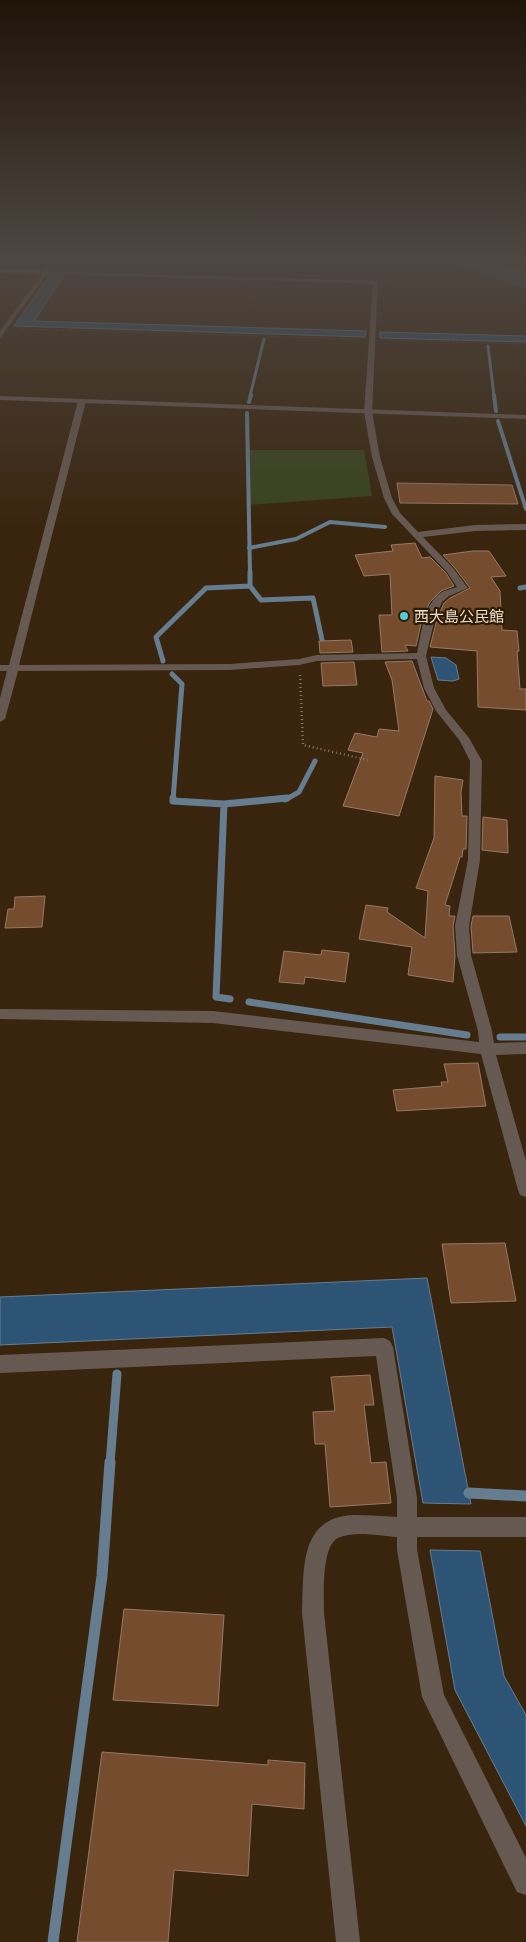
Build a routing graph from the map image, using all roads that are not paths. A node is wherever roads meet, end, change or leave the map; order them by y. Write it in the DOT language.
graph roads {
  1 [pos="372,349"];
  2 [pos="0,398"];
  3 [pos="82,401"];
  4 [pos="368,412"];
  5 [pos="526,417"];
  6 [pos="526,526"];
  7 [pos="417,535"];
  8 [pos="421,656"];
  9 [pos="0,668"];
  10 [pos="13,668"];
  11 [pos="0,719"];
  12 [pos="0,1014"];
  13 [pos="526,1048"];
  14 [pos="487,1049"];
  15 [pos="526,1190"];
  16 [pos="0,1364"];
  17 [pos="406,1527"];
  18 [pos="526,1527"];
  19 [pos="526,1883"];
  20 [pos="348,1942"];
  1 -- 4 [label="street"];
  2 -- 3 [label="street"];
  3 -- 4 [label="street"];
  3 -- 10 [label="street"];
  4 -- 5 [label="street"];
  4 -- 7 [label="street"];
  6 -- 7 [label="street"];
  7 -- 8 [label="street"];
  8 -- 10 [label="street"];
  8 -- 14 [label="street"];
  9 -- 10 [label="street"];
  10 -- 11 [label="street"];
  12 -- 14 [label="street"];
  13 -- 14 [label="street"];
  14 -- 15 [label="street"];
  16 -- 17 [label="street"];
  17 -- 18 [label="street"];
  17 -- 19 [label="street"];
  17 -- 20 [label="street"];
}
